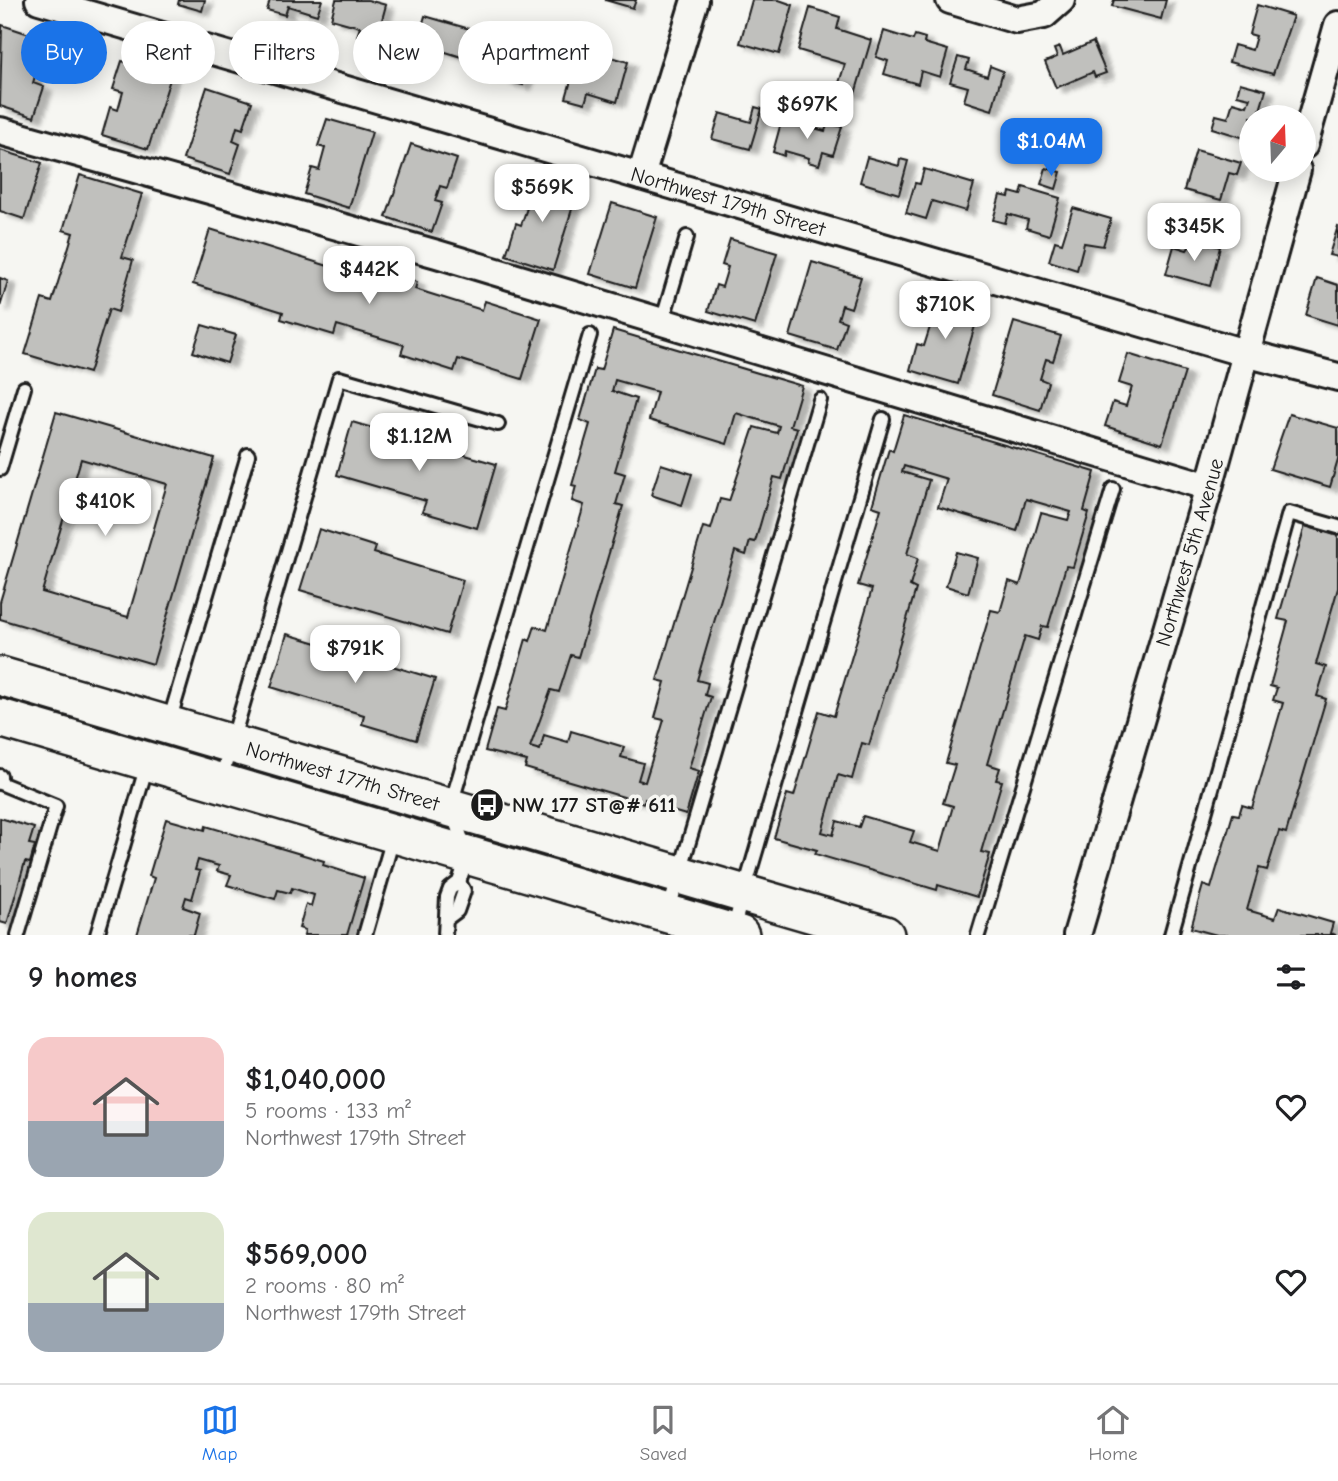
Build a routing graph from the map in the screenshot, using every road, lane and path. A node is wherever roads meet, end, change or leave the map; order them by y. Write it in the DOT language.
graph roads {
  1 [pos="39,0"];
  2 [pos="695,0"];
  3 [pos="950,0"];
  4 [pos="1053,7"];
  5 [pos="1338,25"];
  6 [pos="1315,105"];
  7 [pos="0,131"];
  8 [pos="641,176"];
  9 [pos="1294,182"];
  10 [pos="687,237"];
  11 [pos="662,322"];
  12 [pos="590,335"];
  13 [pos="1244,353"];
  14 [pos="1338,377"];
  15 [pos="24,388"];
  16 [pos="820,400"];
  17 [pos="883,419"];
  18 [pos="498,424"];
  19 [pos="248,455"];
  20 [pos="0,470"];
  21 [pos="1209,487"];
  22 [pos="1113,489"];
  23 [pos="1338,527"];
  24 [pos="0,677"];
  25 [pos="3,723"];
  26 [pos="168,726"];
  27 [pos="232,744"];
  28 [pos="148,761"];
  29 [pos="0,776"];
  30 [pos="220,783"];
  31 [pos="450,808"];
  32 [pos="394,835"];
  33 [pos="463,869"];
  34 [pos="679,875"];
  35 [pos="744,894"];
  36 [pos="667,914"];
  37 [pos="736,934"];
  38 [pos="18,935"];
  39 [pos="97,935"];
  40 [pos="365,935"];
  41 [pos="445,935"];
  42 [pos="885,935"];
  43 [pos="978,935"];
  44 [pos="1077,935"];
  45 [pos="1171,935"];
  1 -- 8 [label="street, Northwest 179th Street"];
  2 -- 8 [label="street"];
  3 -- 4 [label="street"];
  5 -- 6 [label="street"];
  7 -- 11 [label="street"];
  8 -- 13 [label="street, Northwest 179th Street"];
  9 -- 13 [label="street, Northwest 5th Avenue"];
  10 -- 11 [label="lane"];
  11 -- 21 [label="street"];
  12 -- 31 [label="lane"];
  13 -- 14 [label="street, Northwest 179th Street"];
  13 -- 21 [label="street, Northwest 5th Avenue"];
  15 -- 20 [label="lane"];
  16 -- 34 [label="lane"];
  17 -- 35 [label="lane"];
  18 -- 27 [label="lane"];
  19 -- 26 [label="lane"];
  21 -- 44 [label="street, Northwest 5th Avenue"];
  22 -- 43 [label="lane"];
  23 -- 45 [label="lane"];
  24 -- 26 [label="street, Northwest 177th Street"];
  25 -- 28 [label="street, Northwest 177th Street"];
  26 -- 27 [label="street, Northwest 177th Street"];
  26 -- 28 [label="street"];
  27 -- 30 [label="lane"];
  27 -- 31 [label="street, Northwest 177th Street"];
  28 -- 30 [label="street, Northwest 177th Street"];
  28 -- 39 [label="lane"];
  29 -- 38 [label="lane"];
  30 -- 32 [label="street, Northwest 177th Street"];
  31 -- 33 [label="lane"];
  31 -- 34 [label="street, Northwest 177th Street"];
  32 -- 33 [label="street, Northwest 177th Street"];
  32 -- 40 [label="lane"];
  33 -- 36 [label="street, Northwest 177th Street"];
  33 -- 41 [label="lane"];
  34 -- 35 [label="street, Northwest 177th Street"];
  34 -- 36 [label="lane"];
  35 -- 37 [label="lane"];
  35 -- 42 [label="street, Northwest 177th Street"];
  36 -- 37 [label="street, Northwest 177th Street"];
}
